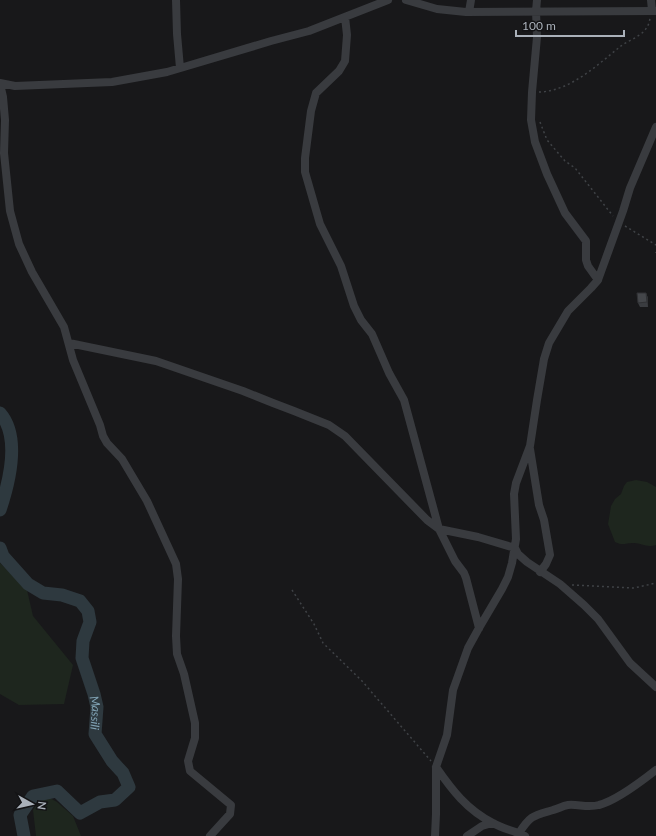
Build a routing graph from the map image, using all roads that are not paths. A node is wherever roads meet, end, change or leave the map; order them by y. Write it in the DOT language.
graph roads {
  1 [pos="176,0"];
  2 [pos="388,0"];
  3 [pos="406,0"];
  4 [pos="471,0"];
  5 [pos="537,0"];
  6 [pos="651,0"];
  7 [pos="654,10"];
  8 [pos="469,12"];
  9 [pos="536,12"];
  10 [pos="345,17"];
  11 [pos="180,68"];
  12 [pos="0,84"];
  13 [pos="656,128"];
  14 [pos="598,280"];
  15 [pos="69,343"];
  16 [pos="530,446"];
  17 [pos="439,529"];
  18 [pos="515,548"];
  19 [pos="540,572"];
  20 [pos="479,628"];
  21 [pos="656,687"];
  22 [pos="436,767"];
  23 [pos="656,770"];
  24 [pos="492,823"];
  25 [pos="522,834"];
  26 [pos="210,836"];
  27 [pos="434,836"];
  28 [pos="467,836"];
  1 -- 11 [label="street"];
  2 -- 10 [label="street"];
  3 -- 8 [label="street"];
  4 -- 8 [label="street"];
  5 -- 9 [label="street"];
  6 -- 7 [label="street"];
  7 -- 9 [label="street"];
  8 -- 9 [label="street"];
  9 -- 14 [label="street"];
  10 -- 11 [label="street"];
  10 -- 17 [label="street"];
  11 -- 12 [label="street"];
  12 -- 15 [label="street"];
  13 -- 14 [label="street"];
  14 -- 16 [label="street"];
  15 -- 17 [label="street"];
  15 -- 26 [label="street"];
  16 -- 18 [label="street"];
  16 -- 19 [label="street"];
  17 -- 18 [label="street"];
  17 -- 20 [label="street"];
  18 -- 19 [label="street"];
  18 -- 20 [label="street"];
  19 -- 21 [label="street"];
  20 -- 22 [label="street"];
  22 -- 24 [label="street"];
  22 -- 27 [label="street"];
  23 -- 25 [label="street"];
  24 -- 25 [label="street"];
  24 -- 28 [label="street"];
}
